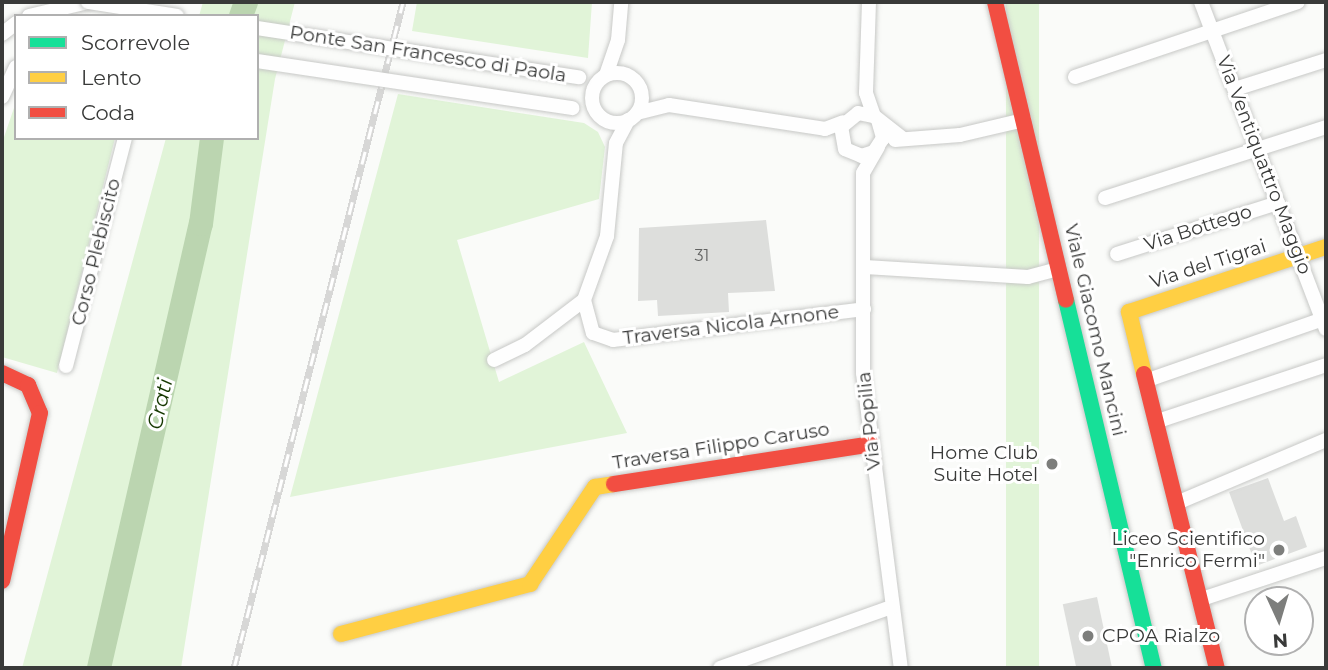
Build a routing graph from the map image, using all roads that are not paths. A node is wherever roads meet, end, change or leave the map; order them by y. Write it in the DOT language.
graph roads {
  1 [pos="88,2"];
  2 [pos="621,2"];
  3 [pos="869,2"];
  4 [pos="995,2"];
  5 [pos="1201,2"];
  6 [pos="1298,2"];
  7 [pos="37,14"];
  8 [pos="164,14"];
  9 [pos="259,28"];
  10 [pos="1212,30"];
  11 [pos="618,40"];
  12 [pos="1326,60"];
  13 [pos="259,61"];
  14 [pos="14,71"];
  15 [pos="603,77"];
  16 [pos="1075,77"];
  17 [pos="636,83"];
  18 [pos="1235,89"];
  19 [pos="866,93"];
  20 [pos="2,97"];
  21 [pos="669,105"];
  22 [pos="601,116"];
  23 [pos="632,116"];
  24 [pos="848,118"];
  25 [pos="876,118"];
  26 [pos="1024,120"];
  27 [pos="1326,127"];
  28 [pos="825,129"];
  29 [pos="902,138"];
  30 [pos="124,140"];
  31 [pos="616,143"];
  32 [pos="844,146"];
  33 [pos="880,146"];
  34 [pos="1257,149"];
  35 [pos="863,173"];
  36 [pos="1105,198"];
  37 [pos="1278,203"];
  38 [pos="1326,247"];
  39 [pos="1117,254"];
  40 [pos="1299,256"];
  41 [pos="865,267"];
  42 [pos="1058,269"];
  43 [pos="584,300"];
  44 [pos="864,309"];
  45 [pos="1325,323"];
  46 [pos="494,360"];
  47 [pos="1326,365"];
  48 [pos="66,366"];
  49 [pos="2,373"];
  50 [pos="1147,380"];
  51 [pos="1158,421"];
  52 [pos="1326,440"];
  53 [pos="871,443"];
  54 [pos="1179,502"];
  55 [pos="1326,558"];
  56 [pos="2,581"];
  57 [pos="1199,600"];
  58 [pos="891,607"];
  59 [pos="341,634"];
  60 [pos="720,668"];
  61 [pos="901,668"];
  62 [pos="1154,668"];
  63 [pos="1217,668"];
  1 -- 7 [label="street"];
  1 -- 8 [label="street, bridge"];
  2 -- 11 [label="street"];
  3 -- 19 [label="street"];
  4 -- 26 [label="street, Viale Giacomo Mancini"];
  5 -- 10 [label="street, Via Ventiquattro Maggio"];
  6 -- 10 [label="street"];
  9 -- 15 [label="street, Ponte San Francesco di Paola, bridge"];
  10 -- 16 [label="street"];
  10 -- 18 [label="street, Via Ventiquattro Maggio"];
  11 -- 15 [label="street"];
  11 -- 17 [label="street"];
  12 -- 18 [label="street"];
  13 -- 22 [label="street, Ponte San Francesco di Paola, bridge"];
  14 -- 20 [label="street"];
  15 -- 17 [label="street, Ponte San Francesco di Paola"];
  15 -- 22 [label="street"];
  17 -- 21 [label="street"];
  17 -- 23 [label="street"];
  18 -- 34 [label="street, Via Ventiquattro Maggio"];
  19 -- 24 [label="street"];
  19 -- 25 [label="street"];
  21 -- 23 [label="street, Ponte San Francesco di Paola"];
  21 -- 28 [label="street"];
  22 -- 23 [label="street, Ponte San Francesco di Paola"];
  22 -- 31 [label="street"];
  23 -- 31 [label="street"];
  24 -- 25 [label="street"];
  24 -- 28 [label="street"];
  24 -- 32 [label="street"];
  25 -- 29 [label="street"];
  25 -- 33 [label="street"];
  26 -- 29 [label="street"];
  26 -- 42 [label="street, Viale Giacomo Mancini"];
  27 -- 34 [label="street"];
  28 -- 32 [label="street"];
  29 -- 33 [label="street"];
  30 -- 48 [label="street, Corso Plebiscito"];
  31 -- 43 [label="street"];
  32 -- 33 [label="street"];
  32 -- 35 [label="street"];
  33 -- 35 [label="street"];
  34 -- 36 [label="street"];
  34 -- 37 [label="street, Via Ventiquattro Maggio"];
  35 -- 41 [label="street, Via Popilia"];
  37 -- 39 [label="street, Via Bottego"];
  37 -- 40 [label="street, Via Ventiquattro Maggio"];
  38 -- 40 [label="street, Via del Tigrai"];
  40 -- 45 [label="street, Via Ventiquattro Maggio"];
  40 -- 50 [label="street, Via del Tigrai"];
  41 -- 42 [label="street"];
  41 -- 44 [label="street, Via Popilia"];
  42 -- 62 [label="street, Viale Giacomo Mancini"];
  43 -- 44 [label="street, Traversa Nicola Arnone"];
  43 -- 46 [label="street"];
  44 -- 53 [label="street, Via Popilia"];
  45 -- 50 [label="street"];
  47 -- 51 [label="street"];
  49 -- 56 [label="street"];
  50 -- 51 [label="street"];
  51 -- 54 [label="street"];
  52 -- 54 [label="street"];
  53 -- 58 [label="street, Via Popilia"];
  53 -- 59 [label="street, Traversa Filippo Caruso"];
  54 -- 57 [label="street"];
  55 -- 57 [label="street"];
  57 -- 63 [label="street"];
  58 -- 60 [label="street"];
  58 -- 61 [label="street, Via Popilia"];
}
